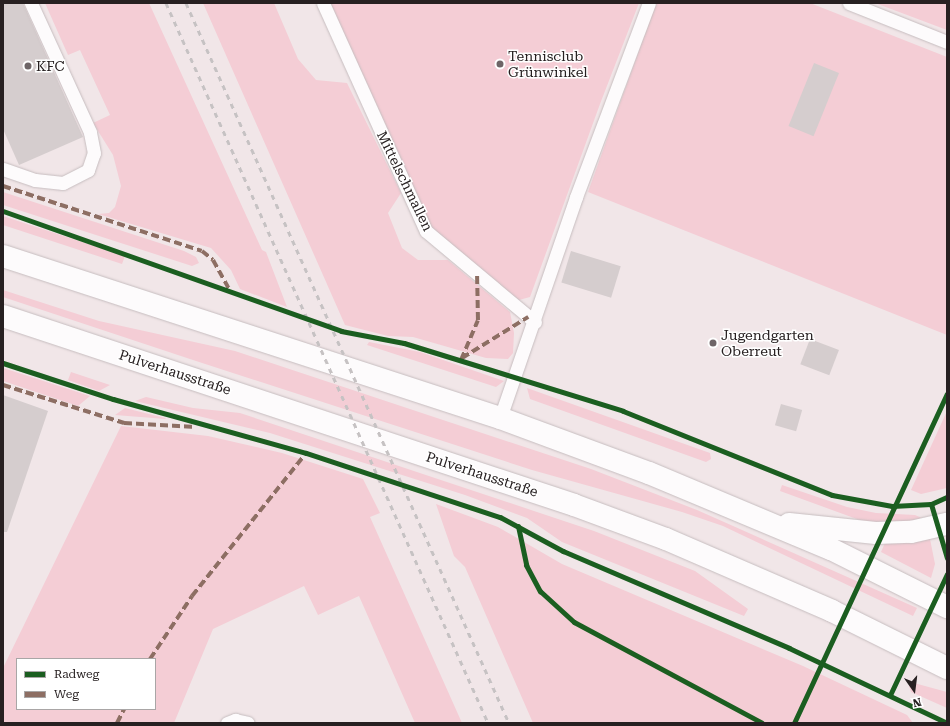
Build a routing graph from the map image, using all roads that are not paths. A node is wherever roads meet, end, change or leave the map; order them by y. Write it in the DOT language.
graph roads {
  1 [pos="31,3"];
  2 [pos="323,3"];
  3 [pos="649,3"];
  4 [pos="849,3"];
  5 [pos="947,42"];
  6 [pos="3,169"];
  7 [pos="3,256"];
  8 [pos="3,316"];
  9 [pos="535,322"];
  10 [pos="500,418"];
  11 [pos="768,521"];
  12 [pos="947,524"];
  13 [pos="947,608"];
  14 [pos="947,668"];
  15 [pos="227,723"];
  16 [pos="248,723"];
  1 -- 6 [label="lane"];
  2 -- 9 [label="lane, Mittelschmallen"];
  3 -- 9 [label="lane"];
  4 -- 5 [label="lane"];
  7 -- 10 [label="main road"];
  8 -- 14 [label="main road, Pulverhausstraße"];
  9 -- 10 [label="lane"];
  10 -- 11 [label="main road"];
  11 -- 12 [label="main road"];
  11 -- 13 [label="main road"];
  15 -- 16 [label="lane"];
}
